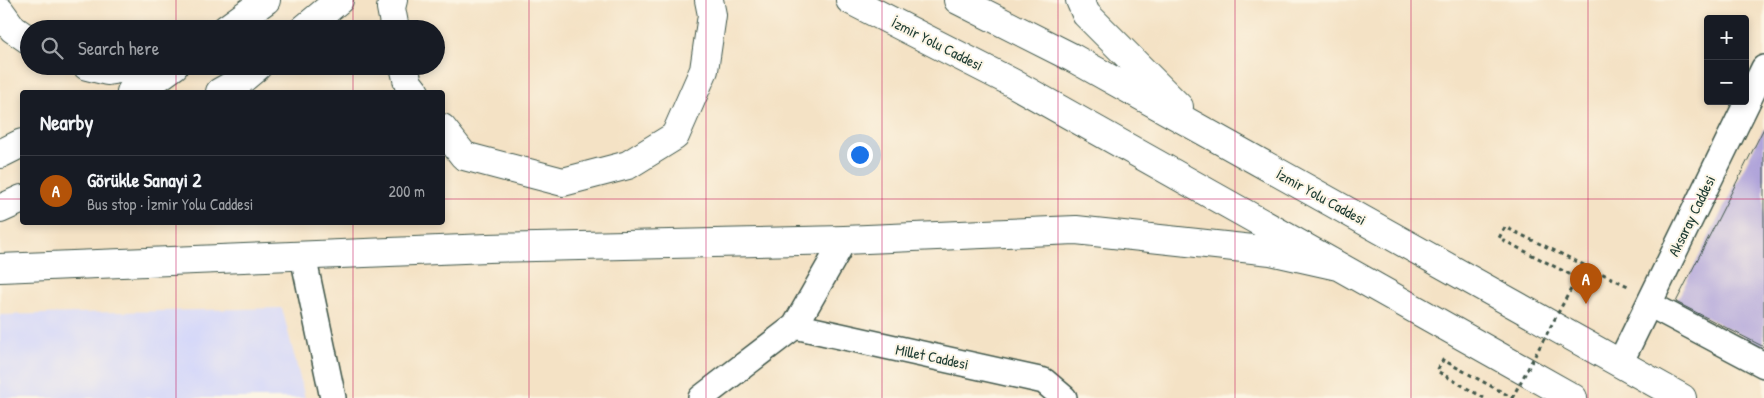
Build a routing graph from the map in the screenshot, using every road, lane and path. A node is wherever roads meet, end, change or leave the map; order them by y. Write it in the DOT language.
graph roads {
  1 [pos="266,0"];
  2 [pos="339,0"];
  3 [pos="393,0"];
  4 [pos="709,0"];
  5 [pos="850,0"];
  6 [pos="958,0"];
  7 [pos="1080,0"];
  8 [pos="0,11"];
  9 [pos="238,20"];
  10 [pos="315,20"];
  11 [pos="394,20"];
  12 [pos="20,34"];
  13 [pos="1764,68"];
  14 [pos="162,75"];
  15 [pos="247,75"];
  16 [pos="406,75"];
  17 [pos="136,90"];
  18 [pos="224,90"];
  19 [pos="413,90"];
  20 [pos="1203,131"];
  21 [pos="445,132"];
  22 [pos="20,144"];
  23 [pos="0,154"];
  24 [pos="20,200"];
  25 [pos="0,209"];
  26 [pos="844,240"];
  27 [pos="303,256"];
  28 [pos="1338,266"];
  29 [pos="0,268"];
  30 [pos="1651,301"];
  31 [pos="795,326"];
  32 [pos="1620,363"];
  33 [pos="1764,365"];
  34 [pos="333,398"];
  35 [pos="701,398"];
  36 [pos="1064,398"];
  37 [pos="1484,398"];
  38 [pos="1512,398"];
  39 [pos="1573,398"];
  40 [pos="1682,398"];
  1 -- 9 [label="main road"];
  2 -- 10 [label="main road"];
  3 -- 11 [label="main road"];
  4 -- 21 [label="main road"];
  5 -- 28 [label="main road, İzmir Yolu Caddesi"];
  6 -- 20 [label="main road, İzmir Yolu Caddesi"];
  7 -- 20 [label="main road"];
  8 -- 12 [label="main road"];
  13 -- 30 [label="street, Aksaray Caddesi"];
  14 -- 17 [label="main road"];
  15 -- 18 [label="main road"];
  16 -- 19 [label="main road"];
  20 -- 32 [label="main road, İzmir Yolu Caddesi"];
  22 -- 23 [label="main road"];
  24 -- 25 [label="main road"];
  26 -- 27 [label="main road"];
  26 -- 28 [label="main road"];
  26 -- 31 [label="street"];
  27 -- 29 [label="main road"];
  27 -- 34 [label="street"];
  28 -- 39 [label="main road, İzmir Yolu Caddesi"];
  30 -- 32 [label="street, Aksaray Caddesi"];
  30 -- 33 [label="street"];
  30 -- 38 [label="path, bridge"];
  31 -- 35 [label="street"];
  31 -- 36 [label="street, Millet Caddesi"];
  32 -- 40 [label="main road, İzmir Yolu Caddesi"];
  37 -- 38 [label="path"];
}
